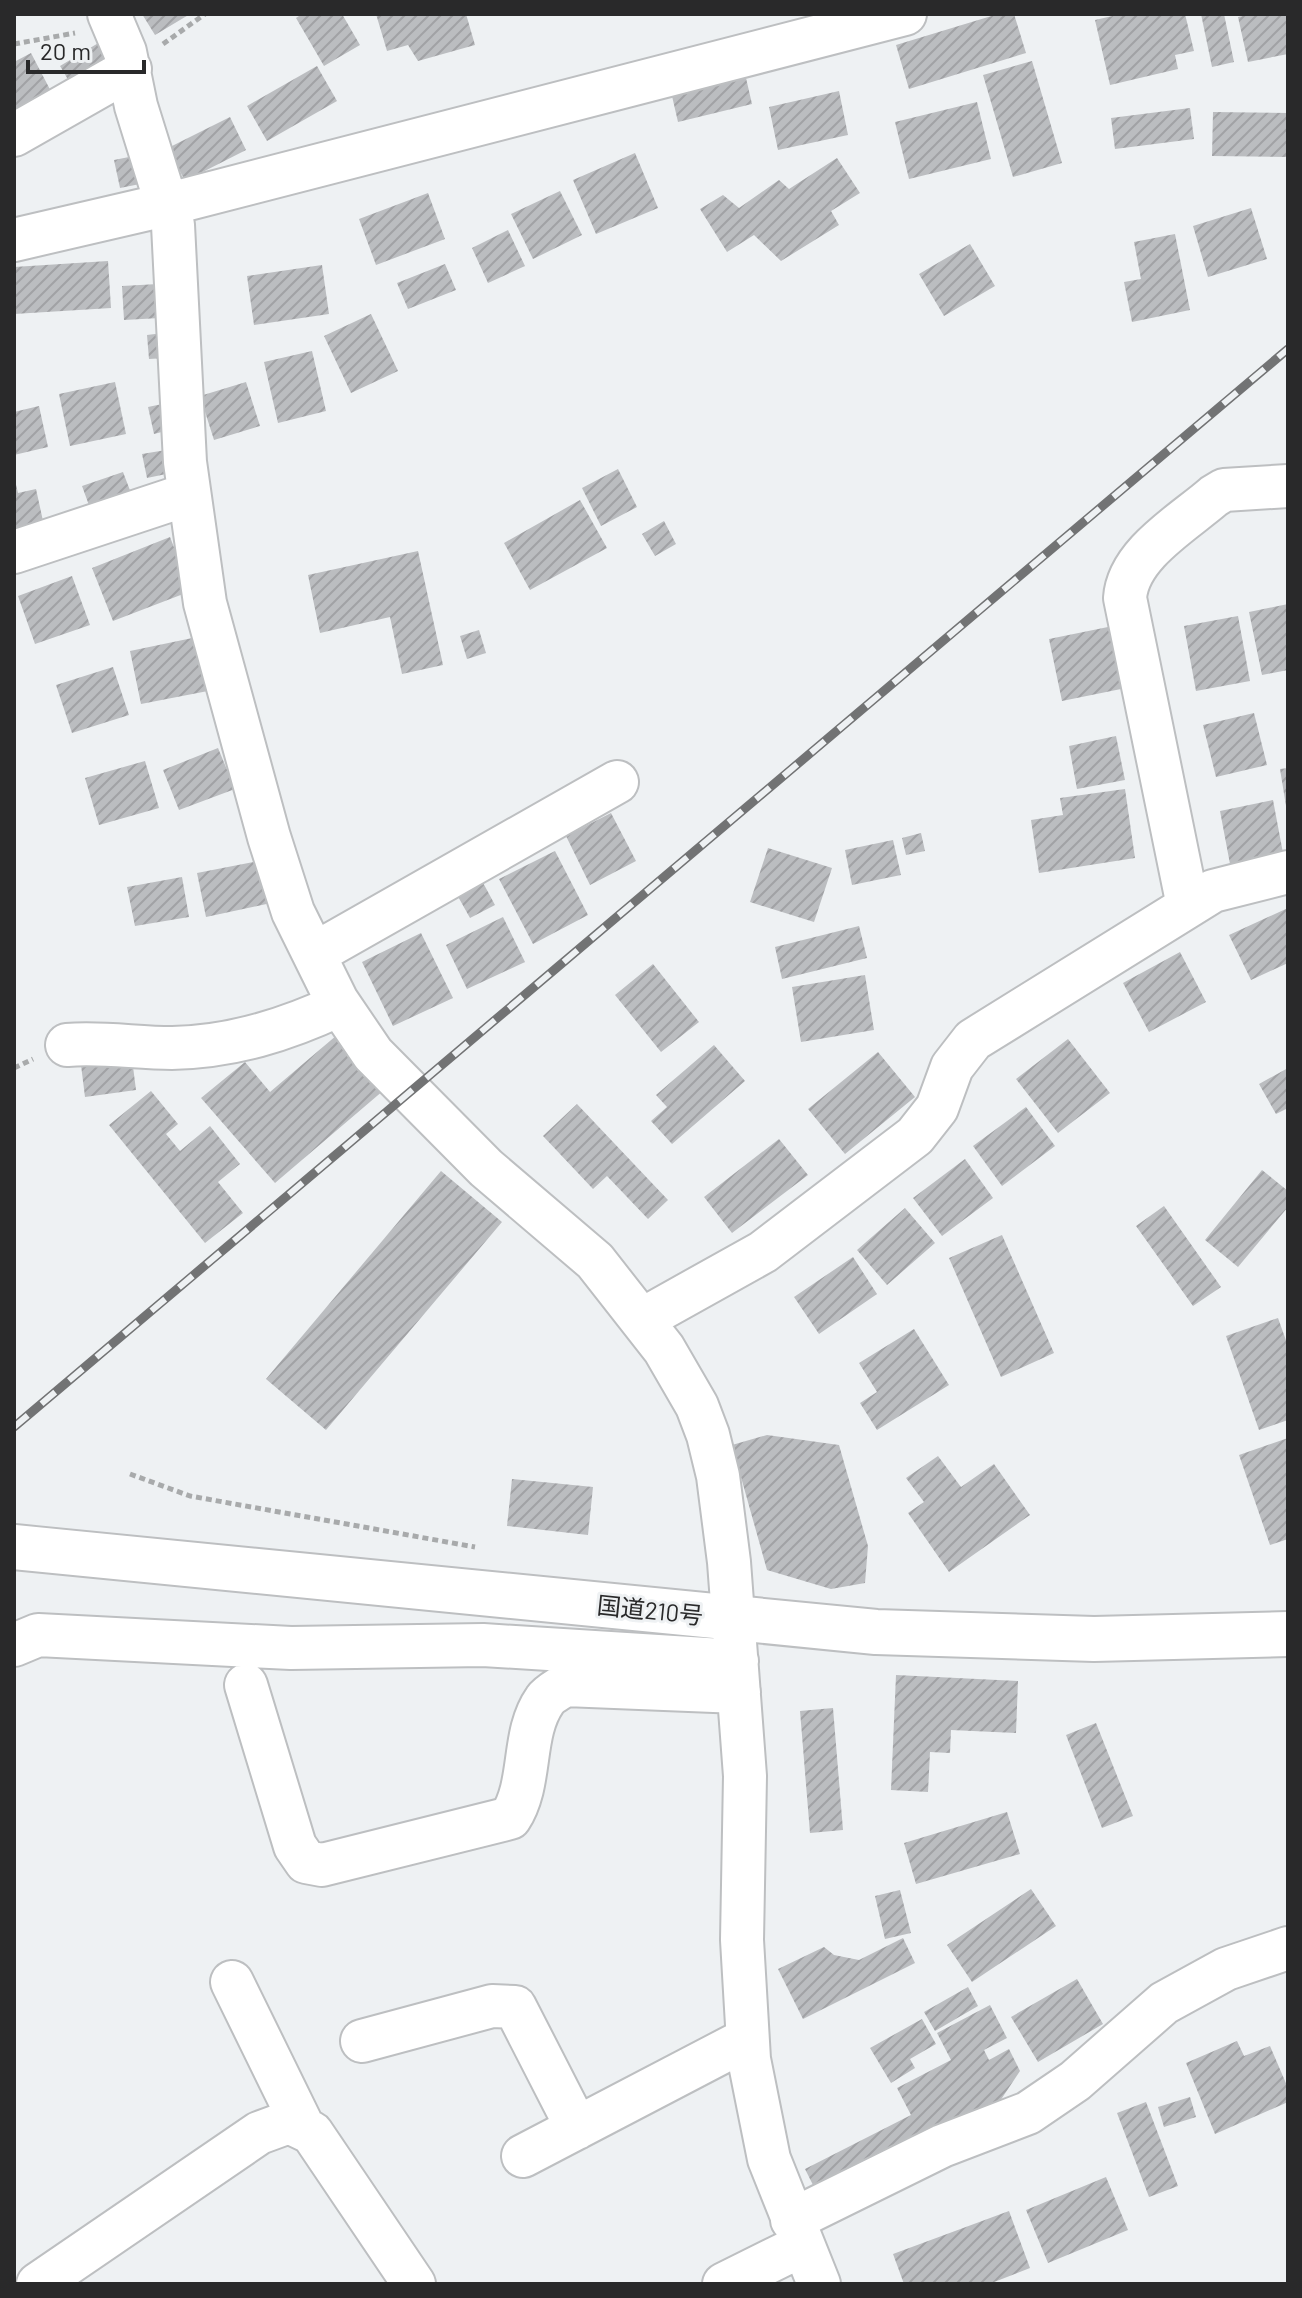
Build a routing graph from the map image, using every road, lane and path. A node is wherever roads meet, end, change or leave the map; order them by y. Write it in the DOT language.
graph roads {
  1 [pos="905,14"];
  2 [pos="112,20"];
  3 [pos="808,27"];
  4 [pos="14,44"];
  5 [pos="130,69"];
  6 [pos="14,135"];
  7 [pos="169,204"];
  8 [pos="14,240"];
  9 [pos="1288,486"];
  10 [pos="189,494"];
  11 [pos="14,552"];
  12 [pos="617,782"];
  13 [pos="1288,872"];
  14 [pos="1188,906"];
  15 [pos="314,954"];
  16 [pos="339,1005"];
  17 [pos="67,1045"];
  18 [pos="643,1319"];
  19 [pos="130,1474"];
  20 [pos="28,1548"];
  21 [pos="486,1549"];
  22 [pos="1288,1634"];
  23 [pos="14,1645"];
  24 [pos="736,1658"];
  25 [pos="246,1685"];
  26 [pos="1288,1948"];
  27 [pos="232,1982"];
  28 [pos="747,2039"];
  29 [pos="362,2041"];
  30 [pos="577,2128"];
  31 [pos="304,2129"];
  32 [pos="523,2156"];
  33 [pos="798,2233"];
  34 [pos="38,2284"];
  35 [pos="414,2284"];
  36 [pos="724,2284"];
  37 [pos="819,2284"];
  1 -- 3 [label="street"];
  2 -- 4 [label="path"];
  2 -- 5 [label="street"];
  3 -- 7 [label="street"];
  5 -- 6 [label="street"];
  5 -- 7 [label="street"];
  7 -- 8 [label="street"];
  7 -- 10 [label="street"];
  9 -- 14 [label="street"];
  10 -- 11 [label="street"];
  10 -- 15 [label="street"];
  12 -- 15 [label="street"];
  13 -- 14 [label="street"];
  14 -- 18 [label="street"];
  15 -- 16 [label="street"];
  16 -- 17 [label="street"];
  16 -- 18 [label="street"];
  18 -- 24 [label="street"];
  19 -- 21 [label="path"];
  20 -- 24 [label="highway, 国道210号"];
  22 -- 24 [label="highway, 国道210号"];
  23 -- 24 [label="street"];
  24 -- 25 [label="street"];
  24 -- 28 [label="street"];
  26 -- 33 [label="street"];
  27 -- 31 [label="street"];
  28 -- 30 [label="street"];
  28 -- 33 [label="street"];
  29 -- 30 [label="street"];
  30 -- 32 [label="street"];
  31 -- 34 [label="street"];
  31 -- 35 [label="street"];
  33 -- 36 [label="street"];
  33 -- 37 [label="street"];
}
